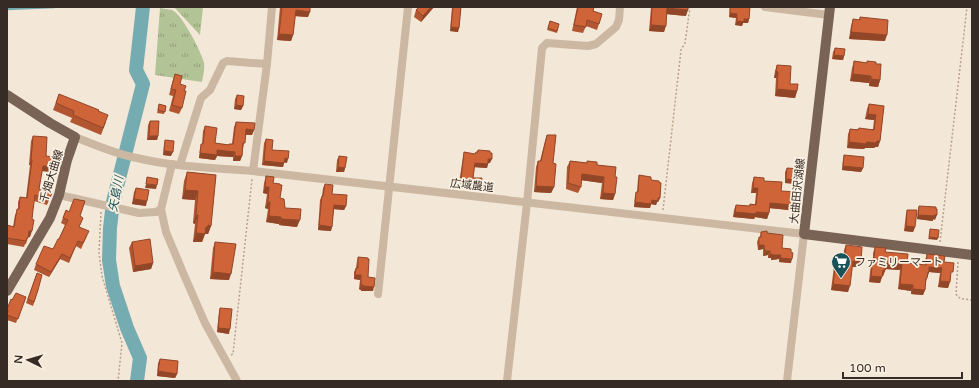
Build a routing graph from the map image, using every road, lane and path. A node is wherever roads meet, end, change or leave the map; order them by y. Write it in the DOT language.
graph roads {
  1 [pos="272,7"];
  2 [pos="408,7"];
  3 [pos="620,7"];
  4 [pos="690,7"];
  5 [pos="765,7"];
  6 [pos="967,7"];
  7 [pos="829,11"];
  8 [pos="267,64"];
  9 [pos="7,95"];
  10 [pos="75,137"];
  11 [pos="176,164"];
  12 [pos="253,171"];
  13 [pos="390,187"];
  14 [pos="59,195"];
  15 [pos="527,203"];
  16 [pos="103,205"];
  17 [pos="161,209"];
  18 [pos="662,218"];
  19 [pos="804,234"];
  20 [pos="939,252"];
  21 [pos="959,254"];
  22 [pos="972,255"];
  23 [pos="7,291"];
  24 [pos="378,294"];
  25 [pos="972,300"];
  26 [pos="225,359"];
  27 [pos="118,381"];
  28 [pos="237,381"];
  29 [pos="507,381"];
  30 [pos="787,381"];
  1 -- 8 [label="street"];
  2 -- 13 [label="street"];
  3 -- 15 [label="street"];
  4 -- 18 [label="path"];
  5 -- 7 [label="street"];
  6 -- 20 [label="path"];
  7 -- 19 [label="main road, 大曲田沢湖線"];
  8 -- 11 [label="street"];
  8 -- 12 [label="street"];
  9 -- 10 [label="main road"];
  10 -- 11 [label="street, 広域農道"];
  10 -- 14 [label="main road, 千畑大曲線"];
  11 -- 12 [label="street, 広域農道"];
  11 -- 17 [label="street"];
  12 -- 13 [label="street, 広域農道"];
  12 -- 26 [label="path"];
  13 -- 15 [label="street, 広域農道"];
  13 -- 24 [label="street"];
  14 -- 16 [label="street"];
  14 -- 23 [label="main road, 千畑大曲線"];
  15 -- 18 [label="street, 広域農道"];
  15 -- 29 [label="street"];
  16 -- 17 [label="street"];
  16 -- 27 [label="path"];
  17 -- 26 [label="street"];
  18 -- 19 [label="street, 広域農道"];
  19 -- 20 [label="main road, 大曲田沢湖線"];
  19 -- 30 [label="street"];
  20 -- 21 [label="main road, 大曲田沢湖線"];
  21 -- 22 [label="main road, 大曲田沢湖線"];
  21 -- 25 [label="path"];
  26 -- 28 [label="street"];
}
